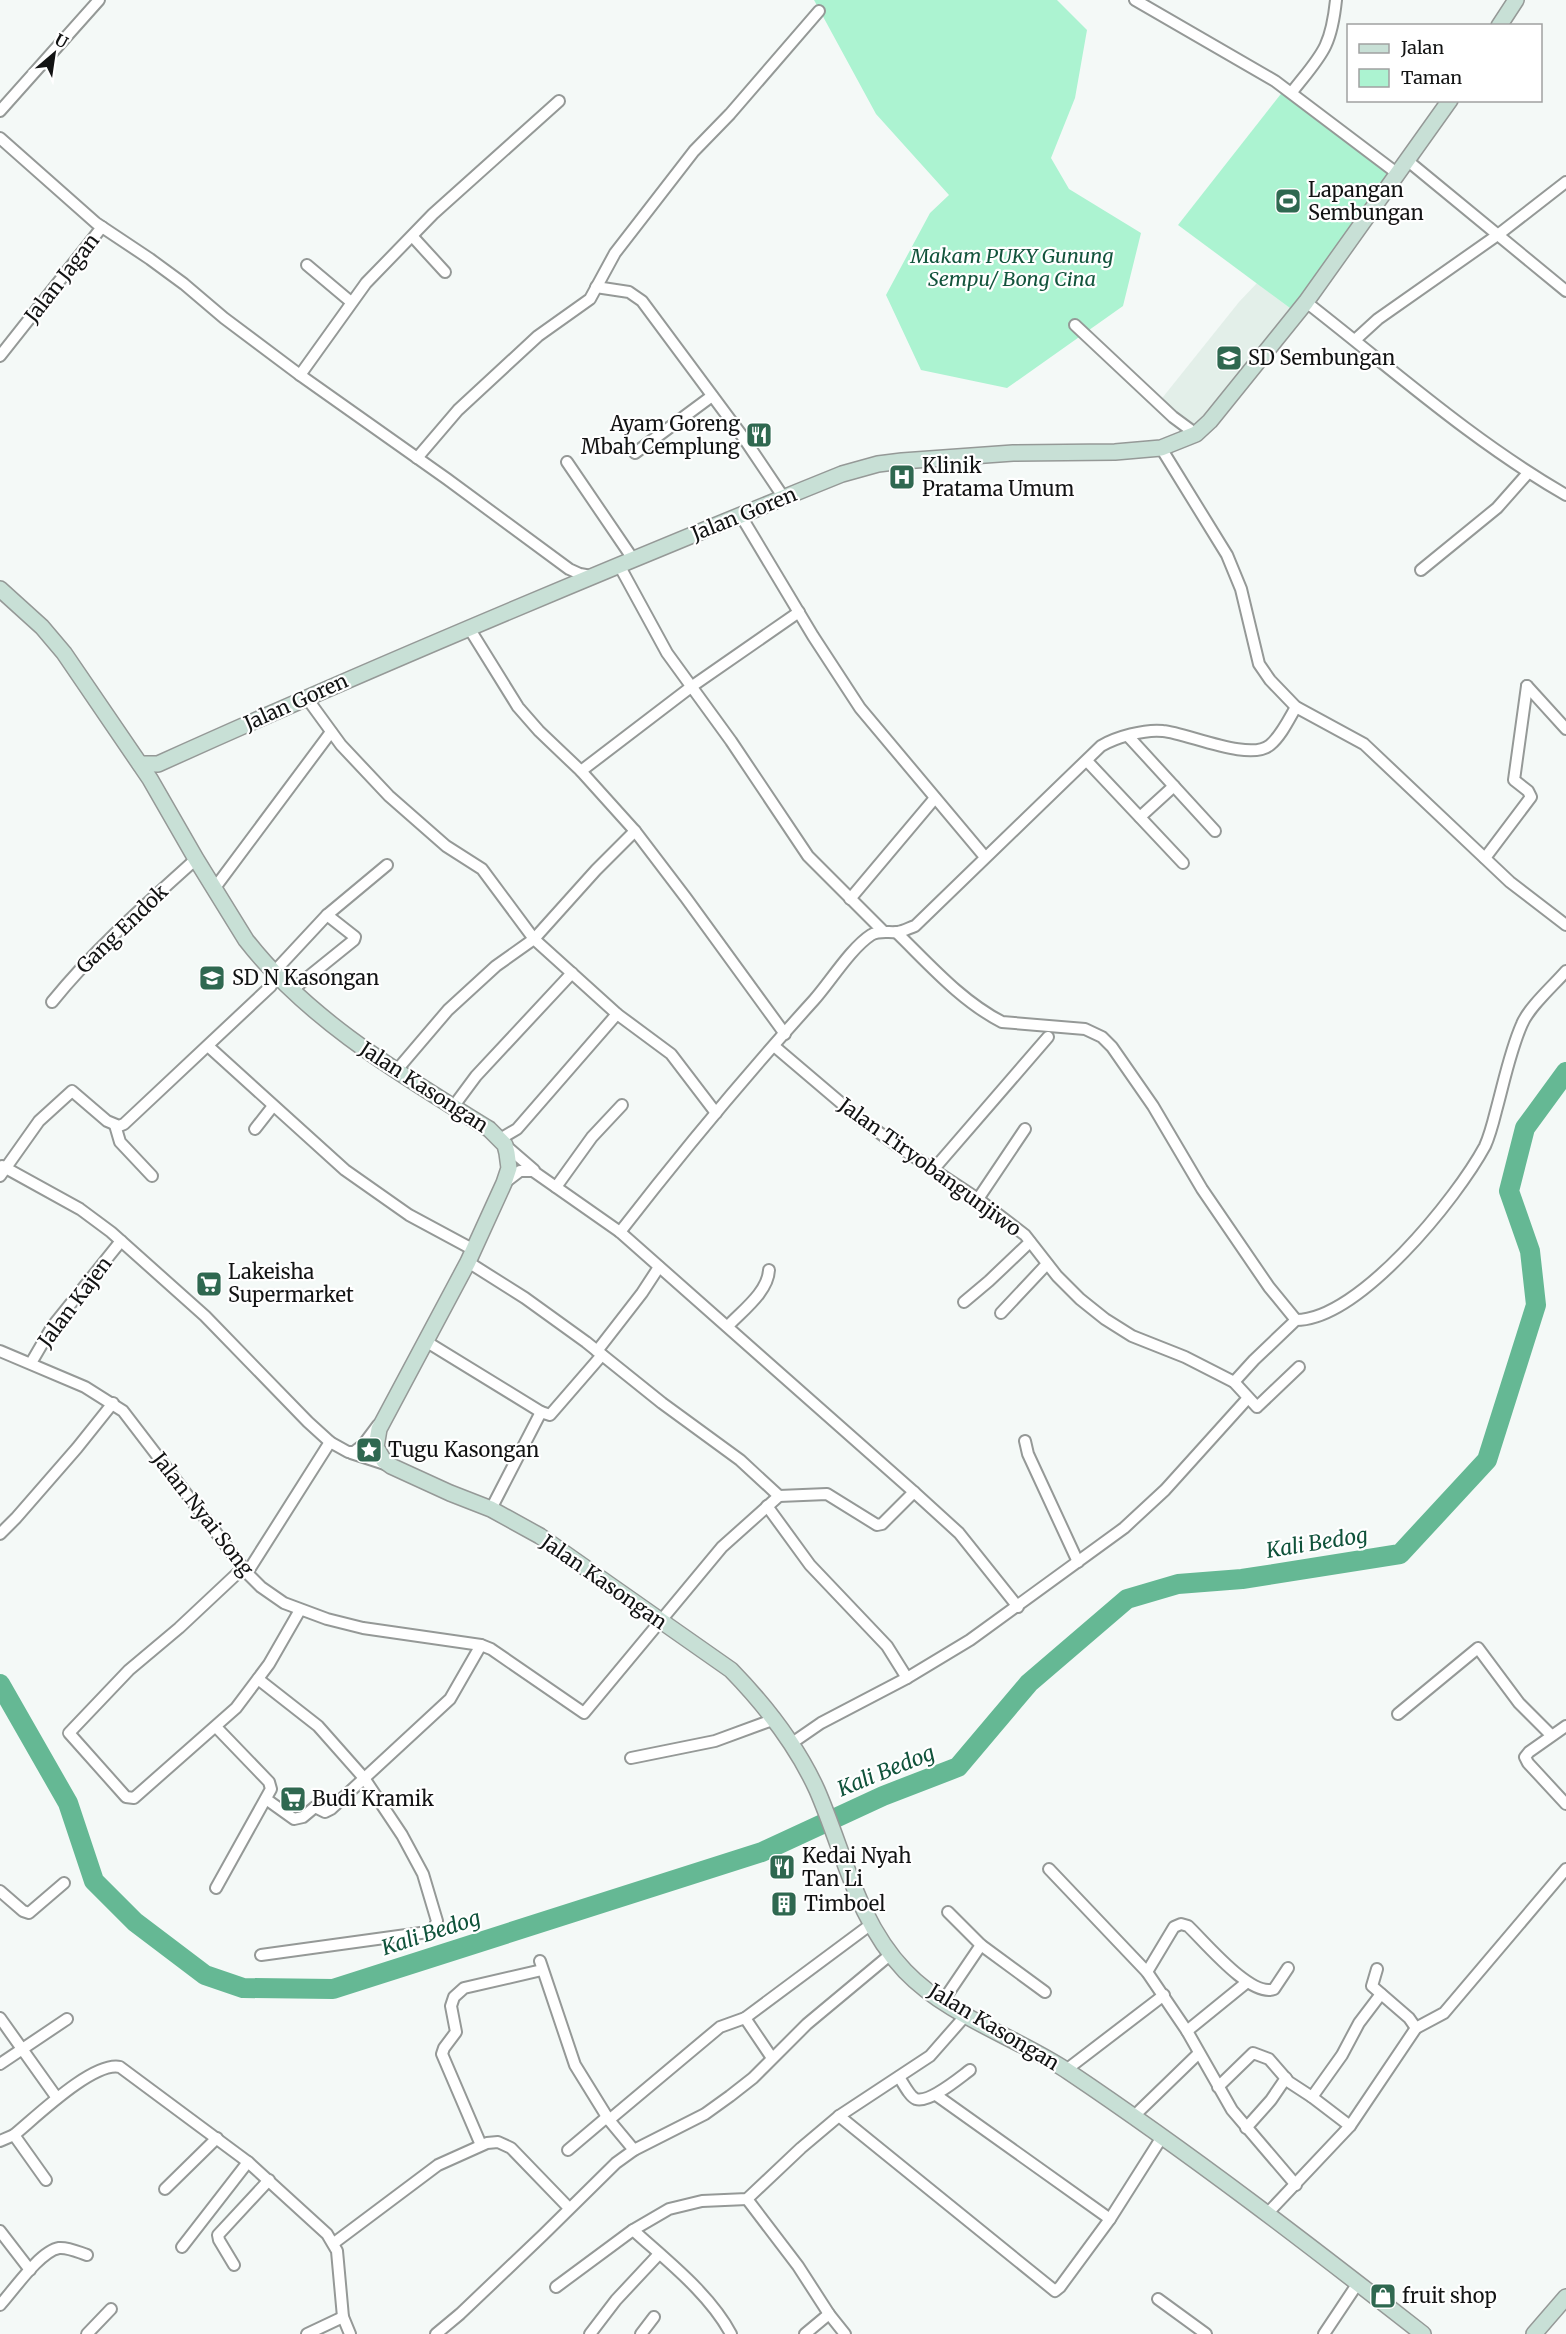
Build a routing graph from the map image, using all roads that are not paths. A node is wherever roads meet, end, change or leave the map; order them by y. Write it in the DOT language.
graph roads {
  1 [pos="99,0"];
  2 [pos="1135,0"];
  3 [pos="1336,0"];
  4 [pos="1516,0"];
  5 [pos="819,11"];
  6 [pos="1501,24"];
  7 [pos="1292,92"];
  8 [pos="559,101"];
  9 [pos="1449,102"];
  10 [pos="0,111"];
  11 [pos="0,138"];
  12 [pos="1408,161"];
  13 [pos="1398,174"];
  14 [pos="1566,182"];
  15 [pos="102,227"];
  16 [pos="1499,234"];
  17 [pos="412,237"];
  18 [pos="307,265"];
  19 [pos="445,272"];
  20 [pos="597,287"];
  21 [pos="1566,291"];
  22 [pos="351,302"];
  23 [pos="1306,302"];
  24 [pos="1075,325"];
  25 [pos="1355,340"];
  26 [pos="2,350"];
  27 [pos="300,375"];
  28 [pos="712,396"];
  29 [pos="1196,434"];
  30 [pos="1161,448"];
  31 [pos="634,453"];
  32 [pos="417,458"];
  33 [pos="567,462"];
  34 [pos="1528,473"];
  35 [pos="1566,495"];
  36 [pos="784,498"];
  37 [pos="741,516"];
  38 [pos="626,562"];
  39 [pos="569,569"];
  40 [pos="1421,570"];
  41 [pos="591,576"];
  42 [pos="565,587"];
  43 [pos="0,589"];
  44 [pos="799,612"];
  45 [pos="469,628"];
  46 [pos="691,687"];
  47 [pos="306,697"];
  48 [pos="1296,707"];
  49 [pos="1566,729"];
  50 [pos="331,732"];
  51 [pos="1128,736"];
  52 [pos="1087,761"];
  53 [pos="140,764"];
  54 [pos="158,764"];
  55 [pos="581,771"];
  56 [pos="150,779"];
  57 [pos="1174,786"];
  58 [pos="935,798"];
  59 [pos="1140,817"];
  60 [pos="635,831"];
  61 [pos="1215,831"];
  62 [pos="986,857"];
  63 [pos="1485,858"];
  64 [pos="196,859"];
  65 [pos="1183,863"];
  66 [pos="387,865"];
  67 [pos="214,889"];
  68 [pos="850,899"];
  69 [pos="327,915"];
  70 [pos="1566,925"];
  71 [pos="884,932"];
  72 [pos="896,932"];
  73 [pos="534,939"];
  74 [pos="1566,971"];
  75 [pos="273,973"];
  76 [pos="572,973"];
  77 [pos="292,990"];
  78 [pos="52,1002"];
  79 [pos="617,1014"];
  80 [pos="784,1034"];
  81 [pos="1048,1037"];
  82 [pos="208,1046"];
  83 [pos="774,1046"];
  84 [pos="396,1071"];
  85 [pos="622,1105"];
  86 [pos="273,1106"];
  87 [pos="453,1107"];
  88 [pos="716,1113"];
  89 [pos="115,1125"];
  90 [pos="255,1129"];
  91 [pos="1025,1129"];
  92 [pos="502,1142"];
  93 [pos="2,1169"];
  94 [pos="933,1170"];
  95 [pos="152,1176"];
  96 [pos="542,1176"];
  97 [pos="504,1183"];
  98 [pos="556,1187"];
  99 [pos="978,1200"];
  100 [pos="620,1232"];
  101 [pos="121,1241"];
  102 [pos="1030,1242"];
  103 [pos="471,1256"];
  104 [pos="1047,1264"];
  105 [pos="659,1267"];
  106 [pos="769,1270"];
  107 [pos="964,1302"];
  108 [pos="1001,1313"];
  109 [pos="1296,1320"];
  110 [pos="728,1326"];
  111 [pos="427,1341"];
  112 [pos="0,1350"];
  113 [pos="599,1353"];
  114 [pos="31,1363"];
  115 [pos="1299,1368"];
  116 [pos="1234,1382"];
  117 [pos="1248,1398"];
  118 [pos="113,1403"];
  119 [pos="541,1412"];
  120 [pos="385,1415"];
  121 [pos="1025,1441"];
  122 [pos="330,1442"];
  123 [pos="348,1452"];
  124 [pos="391,1466"];
  125 [pos="914,1492"];
  126 [pos="779,1496"];
  127 [pos="767,1506"];
  128 [pos="491,1509"];
  129 [pos="1,1530"];
  130 [pos="1078,1562"];
  131 [pos="245,1571"];
  132 [pos="1018,1607"];
  133 [pos="300,1610"];
  134 [pos="661,1622"];
  135 [pos="481,1645"];
  136 [pos="907,1678"];
  137 [pos="258,1679"];
  138 [pos="1398,1714"];
  139 [pos="775,1719"];
  140 [pos="1566,1726"];
  141 [pos="216,1728"];
  142 [pos="1551,1735"];
  143 [pos="792,1743"];
  144 [pos="631,1758"];
  145 [pos="364,1778"];
  146 [pos="266,1799"];
  147 [pos="1566,1804"];
  148 [pos="1049,1869"];
  149 [pos="1566,1869"];
  150 [pos="64,1883"];
  151 [pos="216,1888"];
  152 [pos="0,1891"];
  153 [pos="948,1912"];
  154 [pos="870,1924"];
  155 [pos="981,1945"];
  156 [pos="891,1954"];
  157 [pos="261,1955"];
  158 [pos="1288,1968"];
  159 [pos="1377,1969"];
  160 [pos="1147,1972"];
  161 [pos="1246,1983"];
  162 [pos="1045,1992"];
  163 [pos="1382,1994"];
  164 [pos="1164,1995"];
  165 [pos="943,2001"];
  166 [pos="966,2015"];
  167 [pos="0,2018"];
  168 [pos="745,2018"];
  169 [pos="67,2019"];
  170 [pos="1416,2028"];
  171 [pos="1187,2031"];
  172 [pos="21,2048"];
  173 [pos="1198,2054"];
  174 [pos="772,2058"];
  175 [pos="0,2064"];
  176 [pos="970,2070"];
  177 [pos="1066,2070"];
  178 [pos="899,2077"];
  179 [pos="1286,2078"];
  180 [pos="1218,2087"];
  181 [pos="936,2095"];
  182 [pos="1312,2097"];
  183 [pos="57,2098"];
  184 [pos="839,2115"];
  185 [pos="1134,2116"];
  186 [pos="608,2119"];
  187 [pos="1350,2126"];
  188 [pos="1246,2128"];
  189 [pos="14,2135"];
  190 [pos="1162,2137"];
  191 [pos="217,2138"];
  192 [pos="0,2140"];
  193 [pos="481,2145"];
  194 [pos="634,2150"];
  195 [pos="568,2151"];
  196 [pos="248,2162"];
  197 [pos="45,2180"];
  198 [pos="269,2180"];
  199 [pos="1296,2185"];
  200 [pos="165,2189"];
  201 [pos="747,2199"];
  202 [pos="569,2208"];
  203 [pos="1266,2215"];
  204 [pos="1110,2219"];
  205 [pos="633,2230"];
  206 [pos="0,2231"];
  207 [pos="334,2243"];
  208 [pos="182,2247"];
  209 [pos="87,2254"];
  210 [pos="659,2254"];
  211 [pos="234,2265"];
  212 [pos="30,2270"];
  213 [pos="1358,2283"];
  214 [pos="556,2287"];
  215 [pos="1566,2297"];
  216 [pos="1158,2299"];
  217 [pos="0,2305"];
  218 [pos="111,2309"];
  219 [pos="829,2314"];
  220 [pos="343,2317"];
  221 [pos="654,2317"];
  222 [pos="87,2334"];
  223 [pos="307,2334"];
  224 [pos="350,2334"];
  225 [pos="436,2334"];
  226 [pos="590,2334"];
  227 [pos="641,2334"];
  228 [pos="731,2334"];
  229 [pos="805,2334"];
  230 [pos="845,2334"];
  231 [pos="1206,2334"];
  232 [pos="1324,2334"];
  233 [pos="1423,2334"];
  234 [pos="1534,2334"];
  1 -- 10 [label="street"];
  2 -- 7 [label="street"];
  3 -- 7 [label="street"];
  4 -- 6 [label="main road"];
  5 -- 20 [label="street"];
  7 -- 13 [label="street"];
  8 -- 17 [label="street"];
  9 -- 12 [label="main road, Jalan Goren"];
  11 -- 15 [label="street"];
  12 -- 13 [label="main road, Jalan Goren"];
  12 -- 16 [label="street"];
  13 -- 23 [label="main road, Jalan Goren"];
  14 -- 16 [label="street"];
  15 -- 26 [label="street, Jalan Jagan"];
  15 -- 27 [label="street"];
  16 -- 21 [label="street"];
  16 -- 25 [label="street"];
  17 -- 19 [label="street"];
  17 -- 22 [label="street"];
  18 -- 22 [label="street"];
  20 -- 28 [label="street"];
  20 -- 32 [label="street"];
  22 -- 27 [label="street"];
  23 -- 25 [label="street"];
  23 -- 29 [label="main road, Jalan Goren"];
  24 -- 29 [label="street"];
  25 -- 34 [label="street"];
  27 -- 32 [label="street"];
  28 -- 31 [label="street"];
  28 -- 36 [label="street"];
  29 -- 30 [label="main road, Jalan Goren"];
  30 -- 36 [label="main road, Jalan Goren"];
  30 -- 48 [label="street"];
  32 -- 39 [label="street"];
  33 -- 38 [label="street"];
  34 -- 35 [label="street"];
  34 -- 40 [label="street"];
  36 -- 37 [label="main road, Jalan Goren"];
  37 -- 38 [label="main road, Jalan Goren"];
  37 -- 44 [label="street"];
  38 -- 41 [label="main road, Jalan Goren"];
  38 -- 46 [label="street"];
  39 -- 41 [label="street"];
  39 -- 42 [label="street"];
  41 -- 42 [label="main road, Jalan Goren"];
  42 -- 45 [label="main road, Jalan Goren"];
  43 -- 53 [label="main road, Jalan Kasongan"];
  44 -- 46 [label="street"];
  44 -- 58 [label="street"];
  45 -- 47 [label="main road, Jalan Goren"];
  45 -- 55 [label="street"];
  46 -- 55 [label="street"];
  46 -- 68 [label="street"];
  47 -- 50 [label="street"];
  47 -- 54 [label="main road, Jalan Goren"];
  48 -- 51 [label="street"];
  48 -- 63 [label="street"];
  49 -- 63 [label="street"];
  50 -- 67 [label="street"];
  50 -- 73 [label="street"];
  51 -- 52 [label="street"];
  51 -- 57 [label="street"];
  52 -- 59 [label="street"];
  52 -- 62 [label="street"];
  53 -- 54 [label="main road, Jalan Goren"];
  53 -- 56 [label="main road, Jalan Kasongan"];
  54 -- 56 [label="main road"];
  55 -- 60 [label="street"];
  56 -- 64 [label="main road, Jalan Kasongan"];
  57 -- 59 [label="street"];
  57 -- 61 [label="street"];
  58 -- 62 [label="street"];
  58 -- 68 [label="street"];
  59 -- 65 [label="street"];
  60 -- 73 [label="street"];
  60 -- 80 [label="street"];
  62 -- 72 [label="street"];
  63 -- 70 [label="street"];
  64 -- 67 [label="main road, Jalan Kasongan"];
  64 -- 78 [label="street, Gang Endok"];
  66 -- 69 [label="street"];
  67 -- 75 [label="main road, Jalan Kasongan"];
  68 -- 71 [label="street"];
  69 -- 75 [label="street"];
  69 -- 77 [label="street"];
  71 -- 72 [label="street"];
  71 -- 80 [label="street"];
  72 -- 109 [label="street"];
  73 -- 76 [label="street"];
  73 -- 84 [label="street"];
  74 -- 109 [label="street"];
  75 -- 77 [label="main road, Jalan Kasongan"];
  75 -- 82 [label="street"];
  76 -- 79 [label="street"];
  76 -- 87 [label="street"];
  77 -- 84 [label="main road, Jalan Kasongan"];
  79 -- 88 [label="street"];
  79 -- 92 [label="street"];
  80 -- 83 [label="street"];
  81 -- 94 [label="street"];
  82 -- 86 [label="street"];
  82 -- 89 [label="street"];
  83 -- 88 [label="street"];
  83 -- 94 [label="street, Jalan Tiryobangunjiwo"];
  84 -- 87 [label="main road, Jalan Kasongan"];
  85 -- 98 [label="street"];
  86 -- 90 [label="street"];
  86 -- 103 [label="street"];
  87 -- 92 [label="main road, Jalan Kasongan"];
  88 -- 100 [label="street"];
  89 -- 93 [label="street"];
  89 -- 95 [label="street"];
  91 -- 99 [label="street"];
  92 -- 96 [label="street"];
  92 -- 97 [label="main road, Jalan Kasongan"];
  93 -- 101 [label="street"];
  94 -- 99 [label="street, Jalan Tiryobangunjiwo"];
  96 -- 97 [label="street"];
  96 -- 98 [label="street"];
  97 -- 103 [label="main road, Jalan Kasongan"];
  98 -- 100 [label="street"];
  99 -- 102 [label="street, Jalan Tiryobangunjiwo"];
  100 -- 105 [label="street"];
  101 -- 114 [label="street, Jalan Kajen"];
  101 -- 122 [label="street"];
  102 -- 104 [label="street, Jalan Tiryobangunjiwo"];
  102 -- 107 [label="street"];
  103 -- 111 [label="main road, Jalan Kasongan"];
  103 -- 113 [label="street"];
  104 -- 108 [label="street"];
  104 -- 116 [label="street, Jalan Tiryobangunjiwo"];
  105 -- 110 [label="street"];
  105 -- 113 [label="street"];
  106 -- 110 [label="street"];
  109 -- 116 [label="street"];
  110 -- 125 [label="street"];
  111 -- 119 [label="street"];
  111 -- 120 [label="main road, Jalan Kasongan"];
  112 -- 114 [label="street, Jalan Nyai Song"];
  113 -- 119 [label="street"];
  113 -- 126 [label="street"];
  114 -- 118 [label="street, Jalan Nyai Song"];
  115 -- 117 [label="street"];
  116 -- 117 [label="street"];
  117 -- 130 [label="street"];
  118 -- 129 [label="street"];
  118 -- 131 [label="street, Jalan Nyai Song"];
  119 -- 128 [label="street"];
  120 -- 123 [label="street"];
  120 -- 124 [label="main road, Jalan Kasongan"];
  121 -- 130 [label="street"];
  122 -- 123 [label="street"];
  122 -- 131 [label="street"];
  123 -- 124 [label="street"];
  124 -- 128 [label="main road, Jalan Kasongan"];
  125 -- 126 [label="street"];
  125 -- 132 [label="street"];
  126 -- 127 [label="street"];
  127 -- 134 [label="street"];
  127 -- 136 [label="street"];
  128 -- 134 [label="main road, Jalan Kasongan"];
  130 -- 132 [label="street"];
  131 -- 133 [label="street, Jalan Nyai Song"];
  131 -- 141 [label="street"];
  132 -- 136 [label="street"];
  133 -- 135 [label="street, Jalan Nyai Song"];
  133 -- 137 [label="street"];
  134 -- 135 [label="street, Jalan Nyai Song"];
  134 -- 139 [label="main road, Jalan Kasongan"];
  135 -- 145 [label="street"];
  136 -- 143 [label="street"];
  137 -- 141 [label="street"];
  137 -- 145 [label="street"];
  138 -- 142 [label="street"];
  139 -- 143 [label="main road, Jalan Kasongan"];
  139 -- 144 [label="street"];
  140 -- 142 [label="street"];
  141 -- 146 [label="street"];
  142 -- 147 [label="street"];
  143 -- 154 [label="main road, Jalan Kasongan"];
  145 -- 146 [label="street"];
  145 -- 157 [label="street"];
  146 -- 151 [label="street"];
  148 -- 160 [label="street"];
  149 -- 170 [label="street"];
  150 -- 152 [label="street"];
  153 -- 155 [label="street"];
  154 -- 156 [label="main road, Jalan Kasongan"];
  154 -- 168 [label="street"];
  155 -- 162 [label="street"];
  155 -- 165 [label="street"];
  156 -- 165 [label="main road, Jalan Kasongan"];
  156 -- 174 [label="street"];
  158 -- 161 [label="street"];
  159 -- 163 [label="street"];
  160 -- 161 [label="street"];
  160 -- 164 [label="street"];
  161 -- 171 [label="street"];
  163 -- 170 [label="street"];
  163 -- 182 [label="street"];
  164 -- 171 [label="street"];
  164 -- 177 [label="street"];
  165 -- 166 [label="main road, Jalan Kasongan"];
  166 -- 177 [label="main road, Jalan Kasongan"];
  166 -- 178 [label="street"];
  167 -- 172 [label="street"];
  168 -- 174 [label="street"];
  168 -- 186 [label="street"];
  169 -- 172 [label="street"];
  170 -- 187 [label="street"];
  171 -- 173 [label="street"];
  172 -- 175 [label="street"];
  172 -- 183 [label="street"];
  173 -- 180 [label="street"];
  173 -- 185 [label="street"];
  174 -- 194 [label="street"];
  176 -- 181 [label="street"];
  177 -- 185 [label="main road, Jalan Kasongan"];
  178 -- 181 [label="street"];
  178 -- 184 [label="street"];
  179 -- 180 [label="street"];
  179 -- 182 [label="street"];
  179 -- 188 [label="street"];
  180 -- 188 [label="street"];
  181 -- 204 [label="street"];
  182 -- 187 [label="street"];
  183 -- 189 [label="street"];
  183 -- 191 [label="street"];
  184 -- 201 [label="street"];
  184 -- 204 [label="street"];
  185 -- 190 [label="main road, Jalan Kasongan"];
  186 -- 193 [label="street"];
  186 -- 194 [label="street"];
  186 -- 195 [label="street"];
  187 -- 199 [label="street"];
  188 -- 199 [label="street"];
  189 -- 192 [label="street"];
  189 -- 197 [label="street"];
  190 -- 203 [label="main road, Jalan Kasongan"];
  190 -- 204 [label="street"];
  191 -- 196 [label="street"];
  191 -- 200 [label="street"];
  193 -- 202 [label="street"];
  193 -- 207 [label="street"];
  194 -- 202 [label="street"];
  196 -- 198 [label="street"];
  196 -- 208 [label="street"];
  198 -- 207 [label="street"];
  198 -- 211 [label="street"];
  199 -- 203 [label="street"];
  201 -- 205 [label="street"];
  201 -- 219 [label="street"];
  202 -- 225 [label="street"];
  203 -- 213 [label="main road, Jalan Kasongan"];
  205 -- 210 [label="street"];
  205 -- 214 [label="street"];
  206 -- 212 [label="street"];
  207 -- 220 [label="street"];
  209 -- 212 [label="street"];
  210 -- 226 [label="street"];
  210 -- 228 [label="street"];
  212 -- 217 [label="street"];
  213 -- 232 [label="street"];
  213 -- 233 [label="main road, Jalan Kasongan"];
  215 -- 234 [label="main road"];
  216 -- 231 [label="street"];
  218 -- 222 [label="street"];
  219 -- 229 [label="street"];
  219 -- 230 [label="street"];
  220 -- 223 [label="street"];
  220 -- 224 [label="street"];
  221 -- 227 [label="street"];
}
